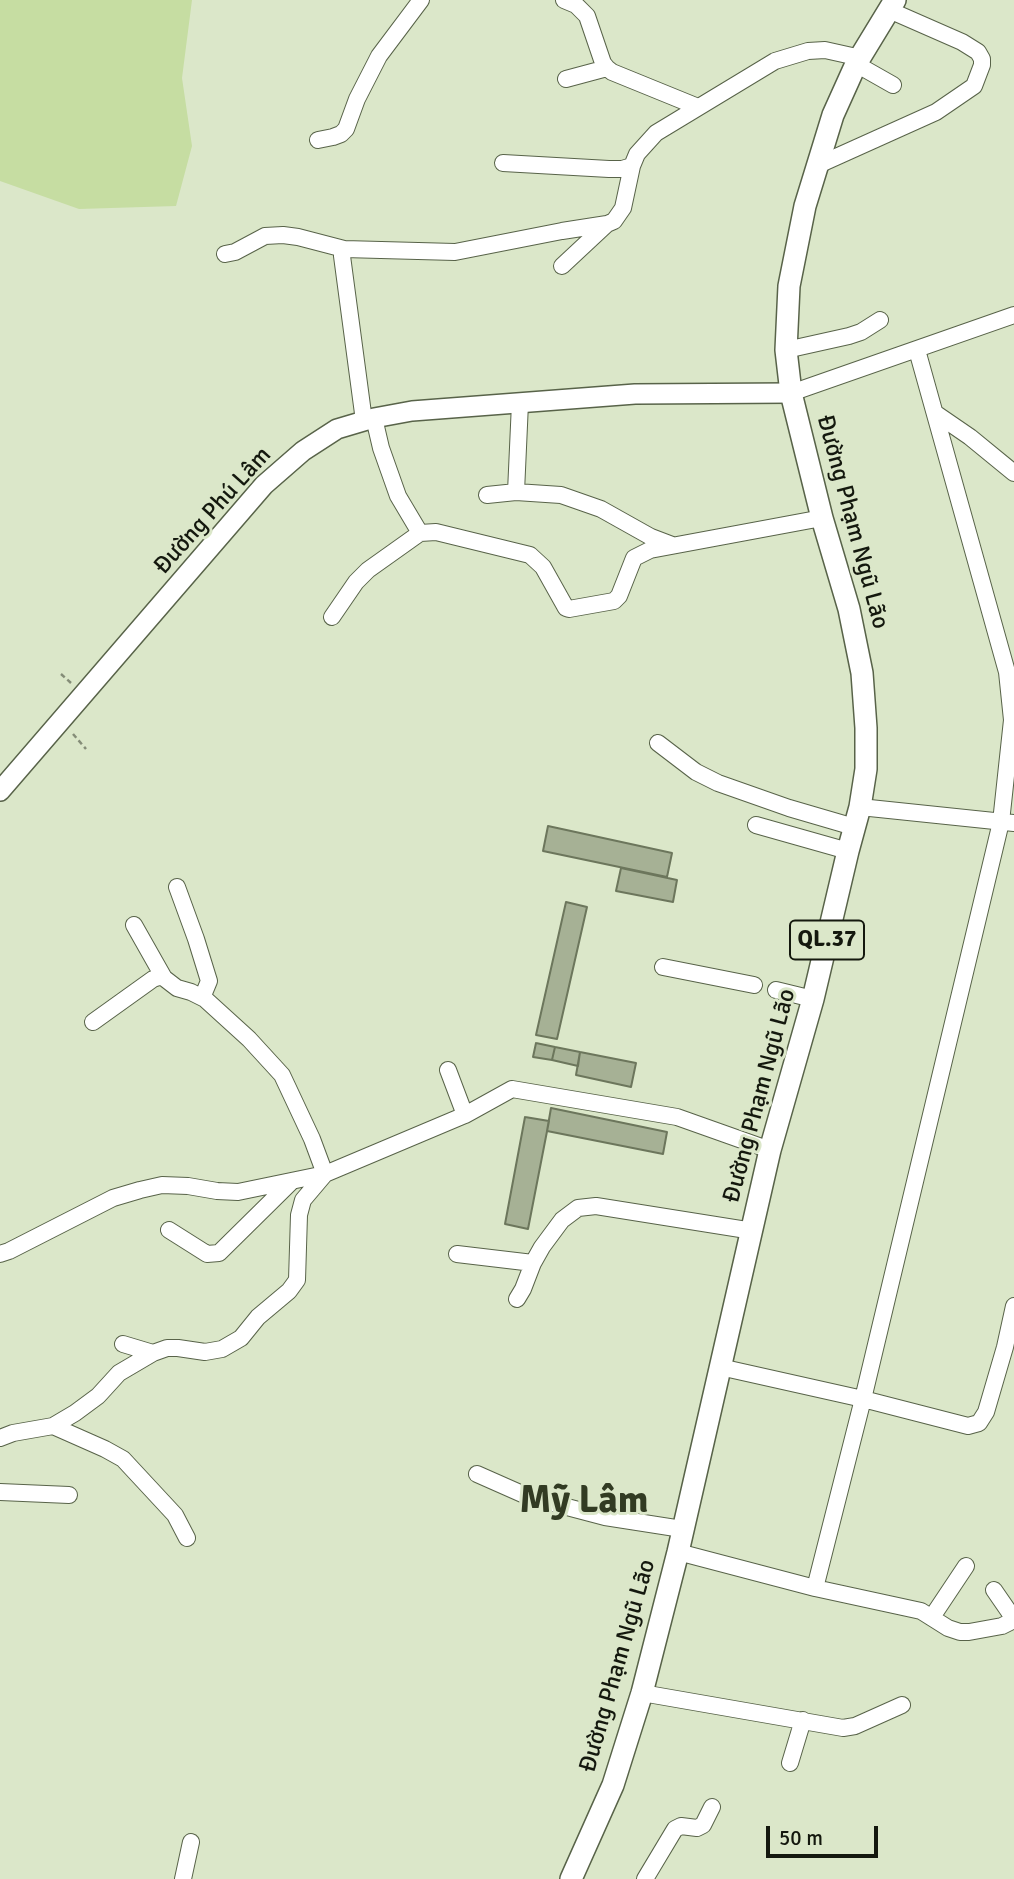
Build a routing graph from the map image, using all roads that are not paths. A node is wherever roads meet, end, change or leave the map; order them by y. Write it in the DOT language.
graph roads {
  1 [pos="421,0"];
  2 [pos="564,0"];
  3 [pos="892,5"];
  4 [pos="859,61"];
  5 [pos="607,68"];
  6 [pos="566,79"];
  7 [pos="893,85"];
  8 [pos="698,107"];
  9 [pos="318,140"];
  10 [pos="503,163"];
  11 [pos="632,166"];
  12 [pos="816,166"];
  13 [pos="607,224"];
  14 [pos="344,249"];
  15 [pos="225,254"];
  16 [pos="562,266"];
  17 [pos="1014,315"];
  18 [pos="880,320"];
  19 [pos="786,350"];
  20 [pos="917,350"];
  21 [pos="791,393"];
  22 [pos="520,403"];
  23 [pos="935,414"];
  24 [pos="369,419"];
  25 [pos="1014,473"];
  26 [pos="516,492"];
  27 [pos="487,495"];
  28 [pos="822,518"];
  29 [pos="420,533"];
  30 [pos="674,546"];
  31 [pos="332,617"];
  32 [pos="658,743"];
  33 [pos="0,791"];
  34 [pos="857,817"];
  35 [pos="1007,822"];
  36 [pos="757,825"];
  37 [pos="848,851"];
  38 [pos="177,887"];
  39 [pos="134,925"];
  40 [pos="663,967"];
  41 [pos="164,978"];
  42 [pos="754,985"];
  43 [pos="776,990"];
  44 [pos="199,996"];
  45 [pos="813,999"];
  46 [pos="93,1022"];
  47 [pos="448,1070"];
  48 [pos="465,1115"];
  49 [pos="770,1150"];
  50 [pos="326,1174"];
  51 [pos="293,1180"];
  52 [pos="169,1230"];
  53 [pos="753,1231"];
  54 [pos="0,1254"];
  55 [pos="457,1254"];
  56 [pos="533,1263"];
  57 [pos="517,1299"];
  58 [pos="1014,1306"];
  59 [pos="123,1344"];
  60 [pos="1009,1350"];
  61 [pos="153,1353"];
  62 [pos="720,1367"];
  63 [pos="863,1399"];
  64 [pos="54,1426"];
  65 [pos="0,1438"];
  66 [pos="477,1474"];
  67 [pos="0,1492"];
  68 [pos="69,1495"];
  69 [pos="682,1529"];
  70 [pos="187,1538"];
  71 [pos="678,1552"];
  72 [pos="966,1566"];
  73 [pos="815,1588"];
  74 [pos="994,1590"];
  75 [pos="932,1617"];
  76 [pos="1014,1620"];
  77 [pos="642,1693"];
  78 [pos="902,1704"];
  79 [pos="803,1720"];
  80 [pos="790,1763"];
  81 [pos="712,1807"];
  82 [pos="191,1842"];
  83 [pos="183,1879"];
  84 [pos="571,1879"];
  85 [pos="645,1879"];
  1 -- 9 [label="street"];
  2 -- 5 [label="street"];
  3 -- 4 [label="highway, Đường Phạm Ngũ Lão / QL.37"];
  3 -- 12 [label="street"];
  4 -- 7 [label="street"];
  4 -- 8 [label="street"];
  4 -- 12 [label="highway, Đường Phạm Ngũ Lão / QL.37"];
  5 -- 6 [label="street"];
  5 -- 8 [label="street"];
  8 -- 11 [label="street"];
  10 -- 11 [label="street"];
  11 -- 13 [label="street"];
  12 -- 19 [label="highway, Đường Phạm Ngũ Lão / QL.37"];
  13 -- 14 [label="street"];
  13 -- 16 [label="street"];
  14 -- 15 [label="street"];
  14 -- 24 [label="street"];
  17 -- 20 [label="street"];
  18 -- 19 [label="street"];
  19 -- 21 [label="highway, Đường Phạm Ngũ Lão / QL.37"];
  20 -- 21 [label="street"];
  20 -- 23 [label="street"];
  21 -- 22 [label="main road, Đường Phú Lâm"];
  21 -- 28 [label="highway, Đường Phạm Ngũ Lão / QL.37"];
  22 -- 24 [label="main road, Đường Phú Lâm"];
  22 -- 26 [label="street"];
  23 -- 25 [label="street"];
  23 -- 35 [label="street"];
  24 -- 29 [label="street"];
  24 -- 33 [label="main road, Đường Phú Lâm"];
  26 -- 27 [label="street"];
  26 -- 30 [label="street"];
  28 -- 30 [label="street"];
  28 -- 34 [label="highway, Đường Phạm Ngũ Lão / QL.37"];
  29 -- 30 [label="street"];
  29 -- 31 [label="street"];
  32 -- 34 [label="street"];
  34 -- 35 [label="street"];
  34 -- 37 [label="highway, Đường Phạm Ngũ Lão / QL.37"];
  35 -- 63 [label="street"];
  36 -- 37 [label="street"];
  37 -- 45 [label="highway, Đường Phạm Ngũ Lão / QL.37"];
  38 -- 44 [label="street"];
  39 -- 41 [label="street"];
  40 -- 42 [label="street"];
  41 -- 44 [label="street"];
  41 -- 46 [label="street"];
  43 -- 45 [label="street"];
  44 -- 50 [label="street"];
  45 -- 49 [label="highway, Đường Phạm Ngũ Lão / QL.37"];
  47 -- 48 [label="street"];
  48 -- 49 [label="street"];
  48 -- 50 [label="street"];
  49 -- 53 [label="highway, Đường Phạm Ngũ Lão / QL.37"];
  50 -- 51 [label="street"];
  50 -- 61 [label="street"];
  51 -- 52 [label="street"];
  51 -- 54 [label="street"];
  53 -- 56 [label="street"];
  53 -- 62 [label="highway, Đường Phạm Ngũ Lão / QL.37"];
  55 -- 56 [label="street"];
  56 -- 57 [label="street"];
  58 -- 60 [label="street"];
  59 -- 61 [label="street"];
  60 -- 63 [label="street"];
  61 -- 64 [label="street"];
  62 -- 63 [label="street"];
  62 -- 69 [label="highway, Đường Phạm Ngũ Lão / QL.37"];
  63 -- 73 [label="street"];
  64 -- 65 [label="street"];
  64 -- 70 [label="street"];
  66 -- 69 [label="street"];
  67 -- 68 [label="street"];
  69 -- 71 [label="highway, Đường Phạm Ngũ Lão / QL.37"];
  71 -- 73 [label="street"];
  71 -- 77 [label="highway, Đường Phạm Ngũ Lão / QL.37"];
  72 -- 75 [label="street"];
  73 -- 75 [label="street"];
  74 -- 76 [label="street"];
  75 -- 76 [label="street"];
  77 -- 79 [label="street"];
  77 -- 84 [label="highway, Đường Phạm Ngũ Lão / QL.37"];
  78 -- 79 [label="street"];
  79 -- 80 [label="street"];
  81 -- 85 [label="street"];
  82 -- 83 [label="street"];
}
